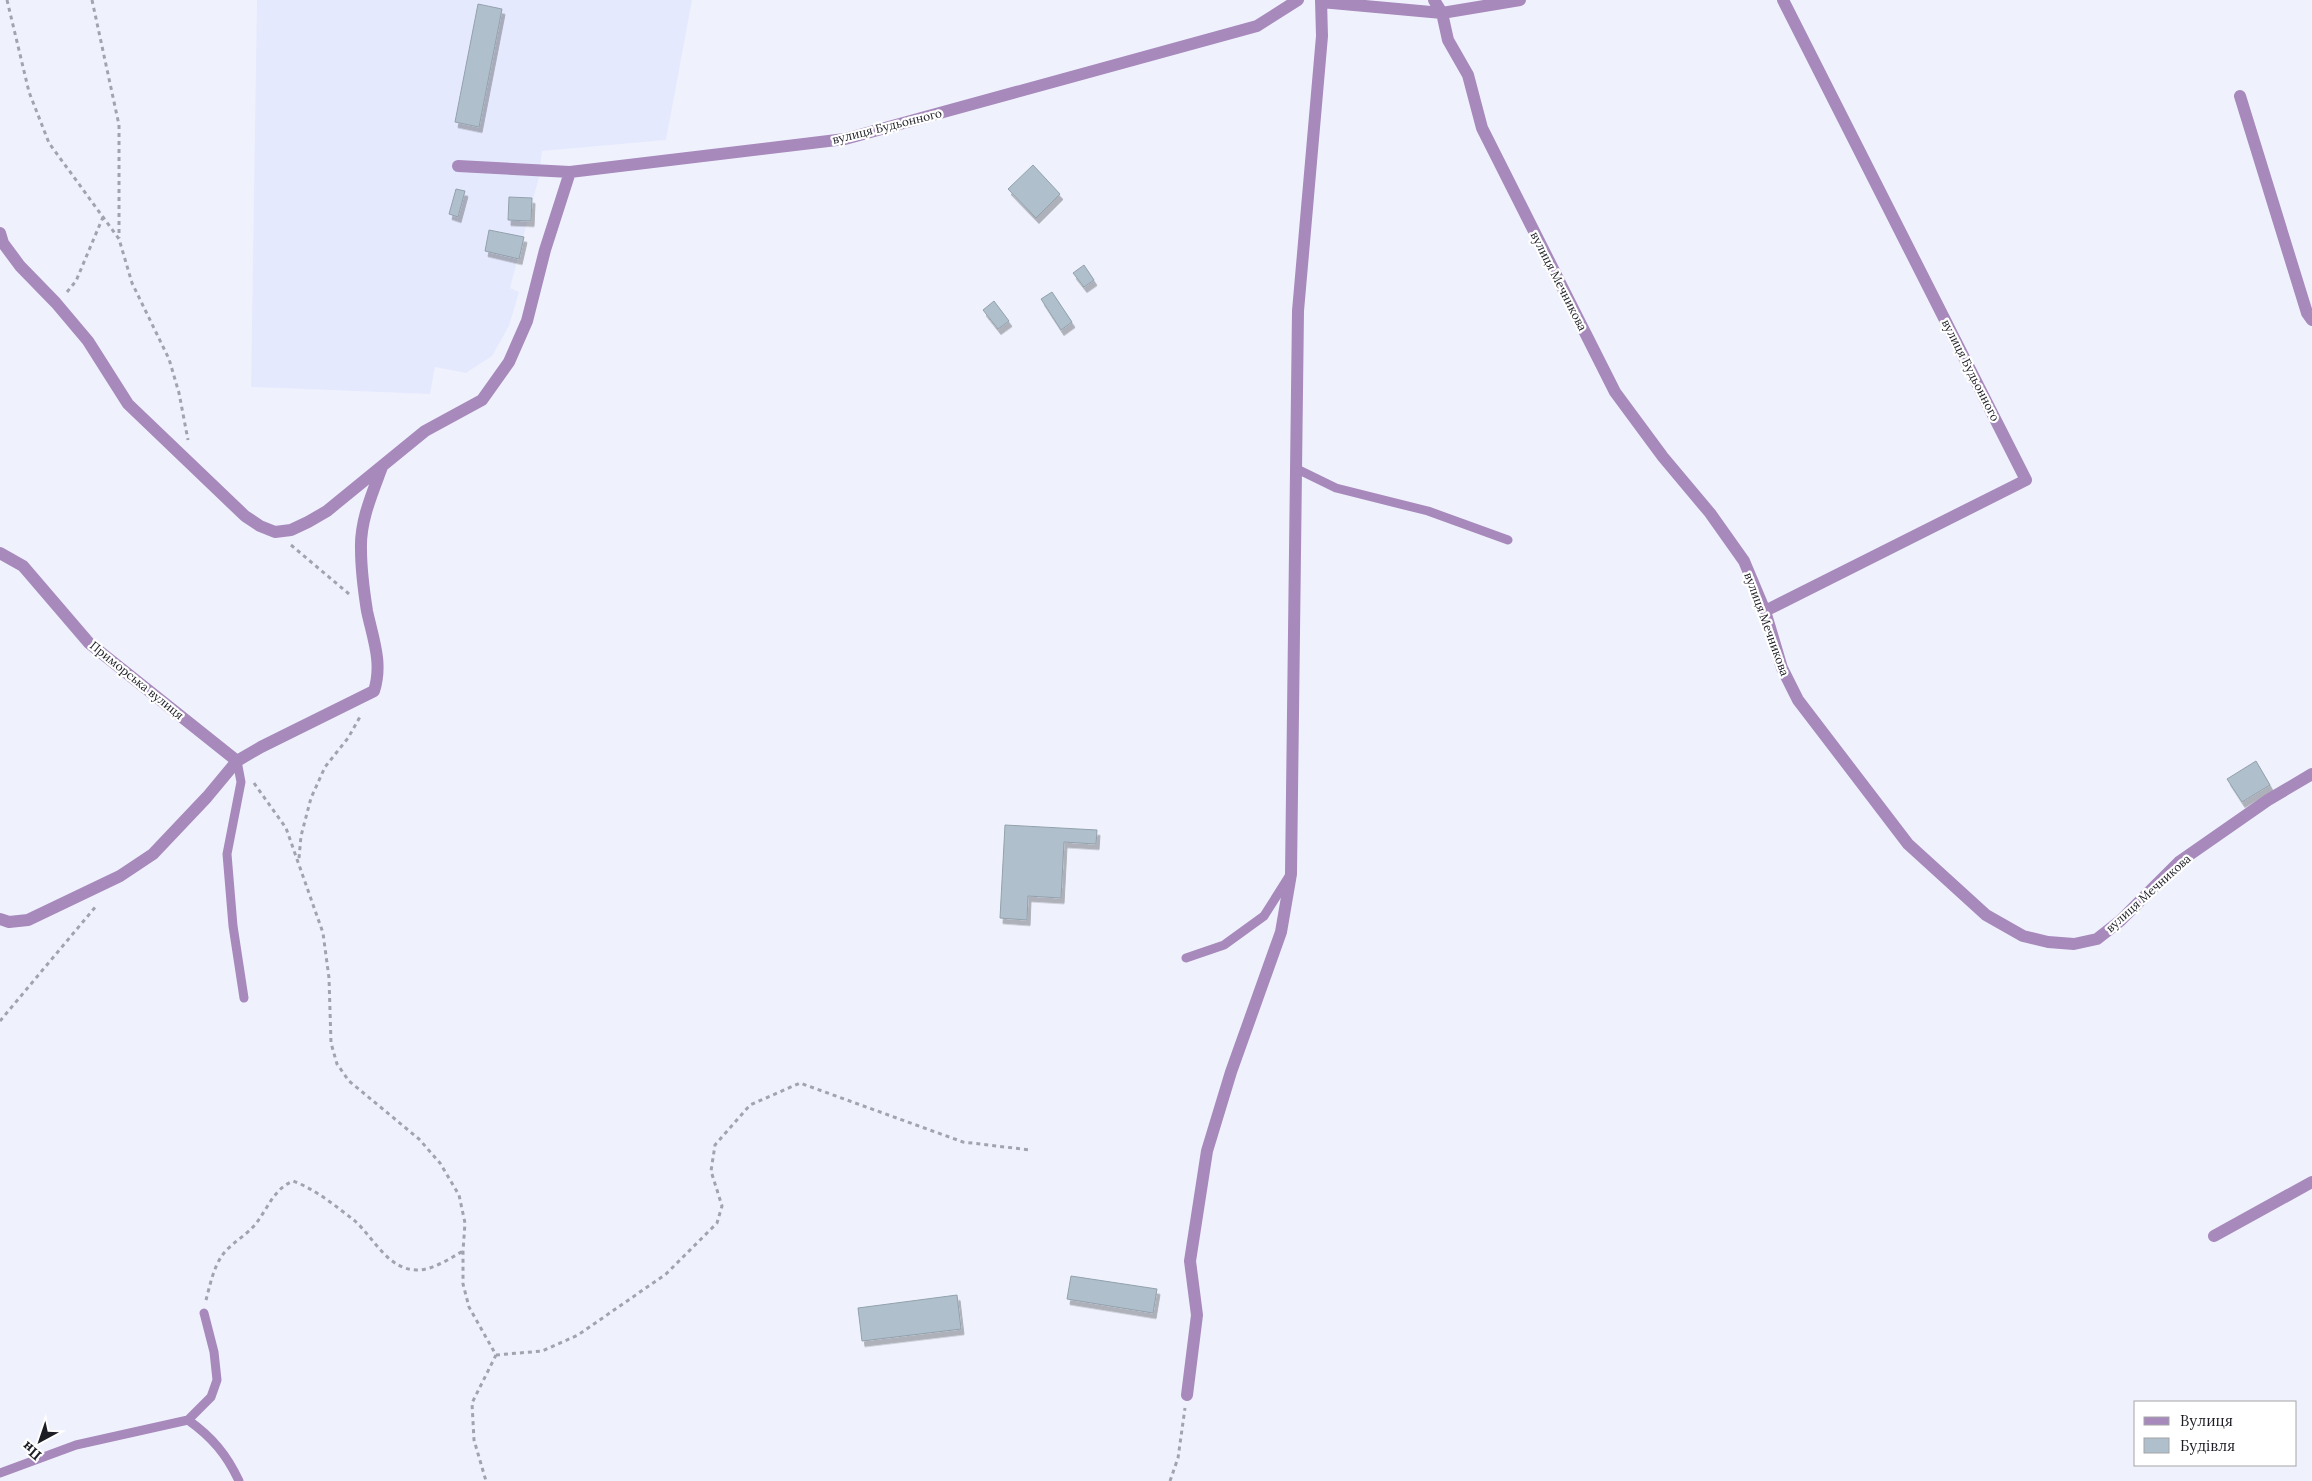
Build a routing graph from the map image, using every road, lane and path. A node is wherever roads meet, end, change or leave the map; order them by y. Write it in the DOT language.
graph roads {
  1 [pos="7,0"];
  2 [pos="92,0"];
  3 [pos="1298,0"];
  4 [pos="1434,0"];
  5 [pos="1520,0"];
  6 [pos="1783,0"];
  7 [pos="1321,1"];
  8 [pos="1442,13"];
  9 [pos="2240,96"];
  10 [pos="458,166"];
  11 [pos="570,172"];
  12 [pos="103,216"];
  13 [pos="0,233"];
  14 [pos="119,239"];
  15 [pos="56,303"];
  16 [pos="2312,320"];
  17 [pos="382,467"];
  18 [pos="1295,468"];
  19 [pos="200,470"];
  20 [pos="275,532"];
  21 [pos="1508,540"];
  22 [pos="0,553"];
  23 [pos="367,609"];
  24 [pos="1765,611"];
  25 [pos="374,691"];
  26 [pos="236,761"];
  27 [pos="2312,774"];
  28 [pos="299,861"];
  29 [pos="1291,874"];
  30 [pos="102,900"];
  31 [pos="0,919"];
  32 [pos="1186,958"];
  33 [pos="244,998"];
  34 [pos="0,1021"];
  35 [pos="1030,1150"];
  36 [pos="2312,1182"];
  37 [pos="2214,1236"];
  38 [pos="462,1251"];
  39 [pos="204,1313"];
  40 [pos="496,1355"];
  41 [pos="1187,1395"];
  42 [pos="188,1420"];
  43 [pos="0,1473"];
  44 [pos="239,1481"];
  45 [pos="485,1481"];
  46 [pos="1170,1481"];
  1 -- 12 [label="path"];
  2 -- 14 [label="path"];
  3 -- 11 [label="street, вулиця Будьонного"];
  4 -- 8 [label="street, вулиця Мечникова"];
  5 -- 8 [label="street"];
  6 -- 24 [label="street, вулиця Будьонного"];
  7 -- 8 [label="street"];
  7 -- 18 [label="street"];
  8 -- 24 [label="street, вулиця Мечникова"];
  9 -- 16 [label="street"];
  10 -- 11 [label="street, вулиця Будьонного"];
  11 -- 17 [label="street"];
  12 -- 14 [label="path"];
  12 -- 15 [label="path"];
  13 -- 15 [label="street"];
  14 -- 19 [label="path"];
  15 -- 19 [label="street"];
  17 -- 20 [label="street"];
  17 -- 23 [label="street"];
  18 -- 21 [label="lane"];
  18 -- 29 [label="street"];
  19 -- 20 [label="street"];
  20 -- 23 [label="path"];
  22 -- 26 [label="street, Приморська вулиця"];
  23 -- 25 [label="street"];
  24 -- 27 [label="street, вулиця Мечникова"];
  25 -- 26 [label="street"];
  25 -- 28 [label="path"];
  26 -- 28 [label="path"];
  26 -- 31 [label="street"];
  26 -- 33 [label="lane"];
  28 -- 38 [label="path"];
  29 -- 32 [label="lane"];
  29 -- 41 [label="street"];
  30 -- 34 [label="path"];
  35 -- 40 [label="path"];
  36 -- 37 [label="street"];
  38 -- 39 [label="path"];
  38 -- 40 [label="path"];
  39 -- 42 [label="lane"];
  40 -- 45 [label="path"];
  41 -- 46 [label="path"];
  42 -- 43 [label="lane"];
  42 -- 44 [label="lane"];
}
